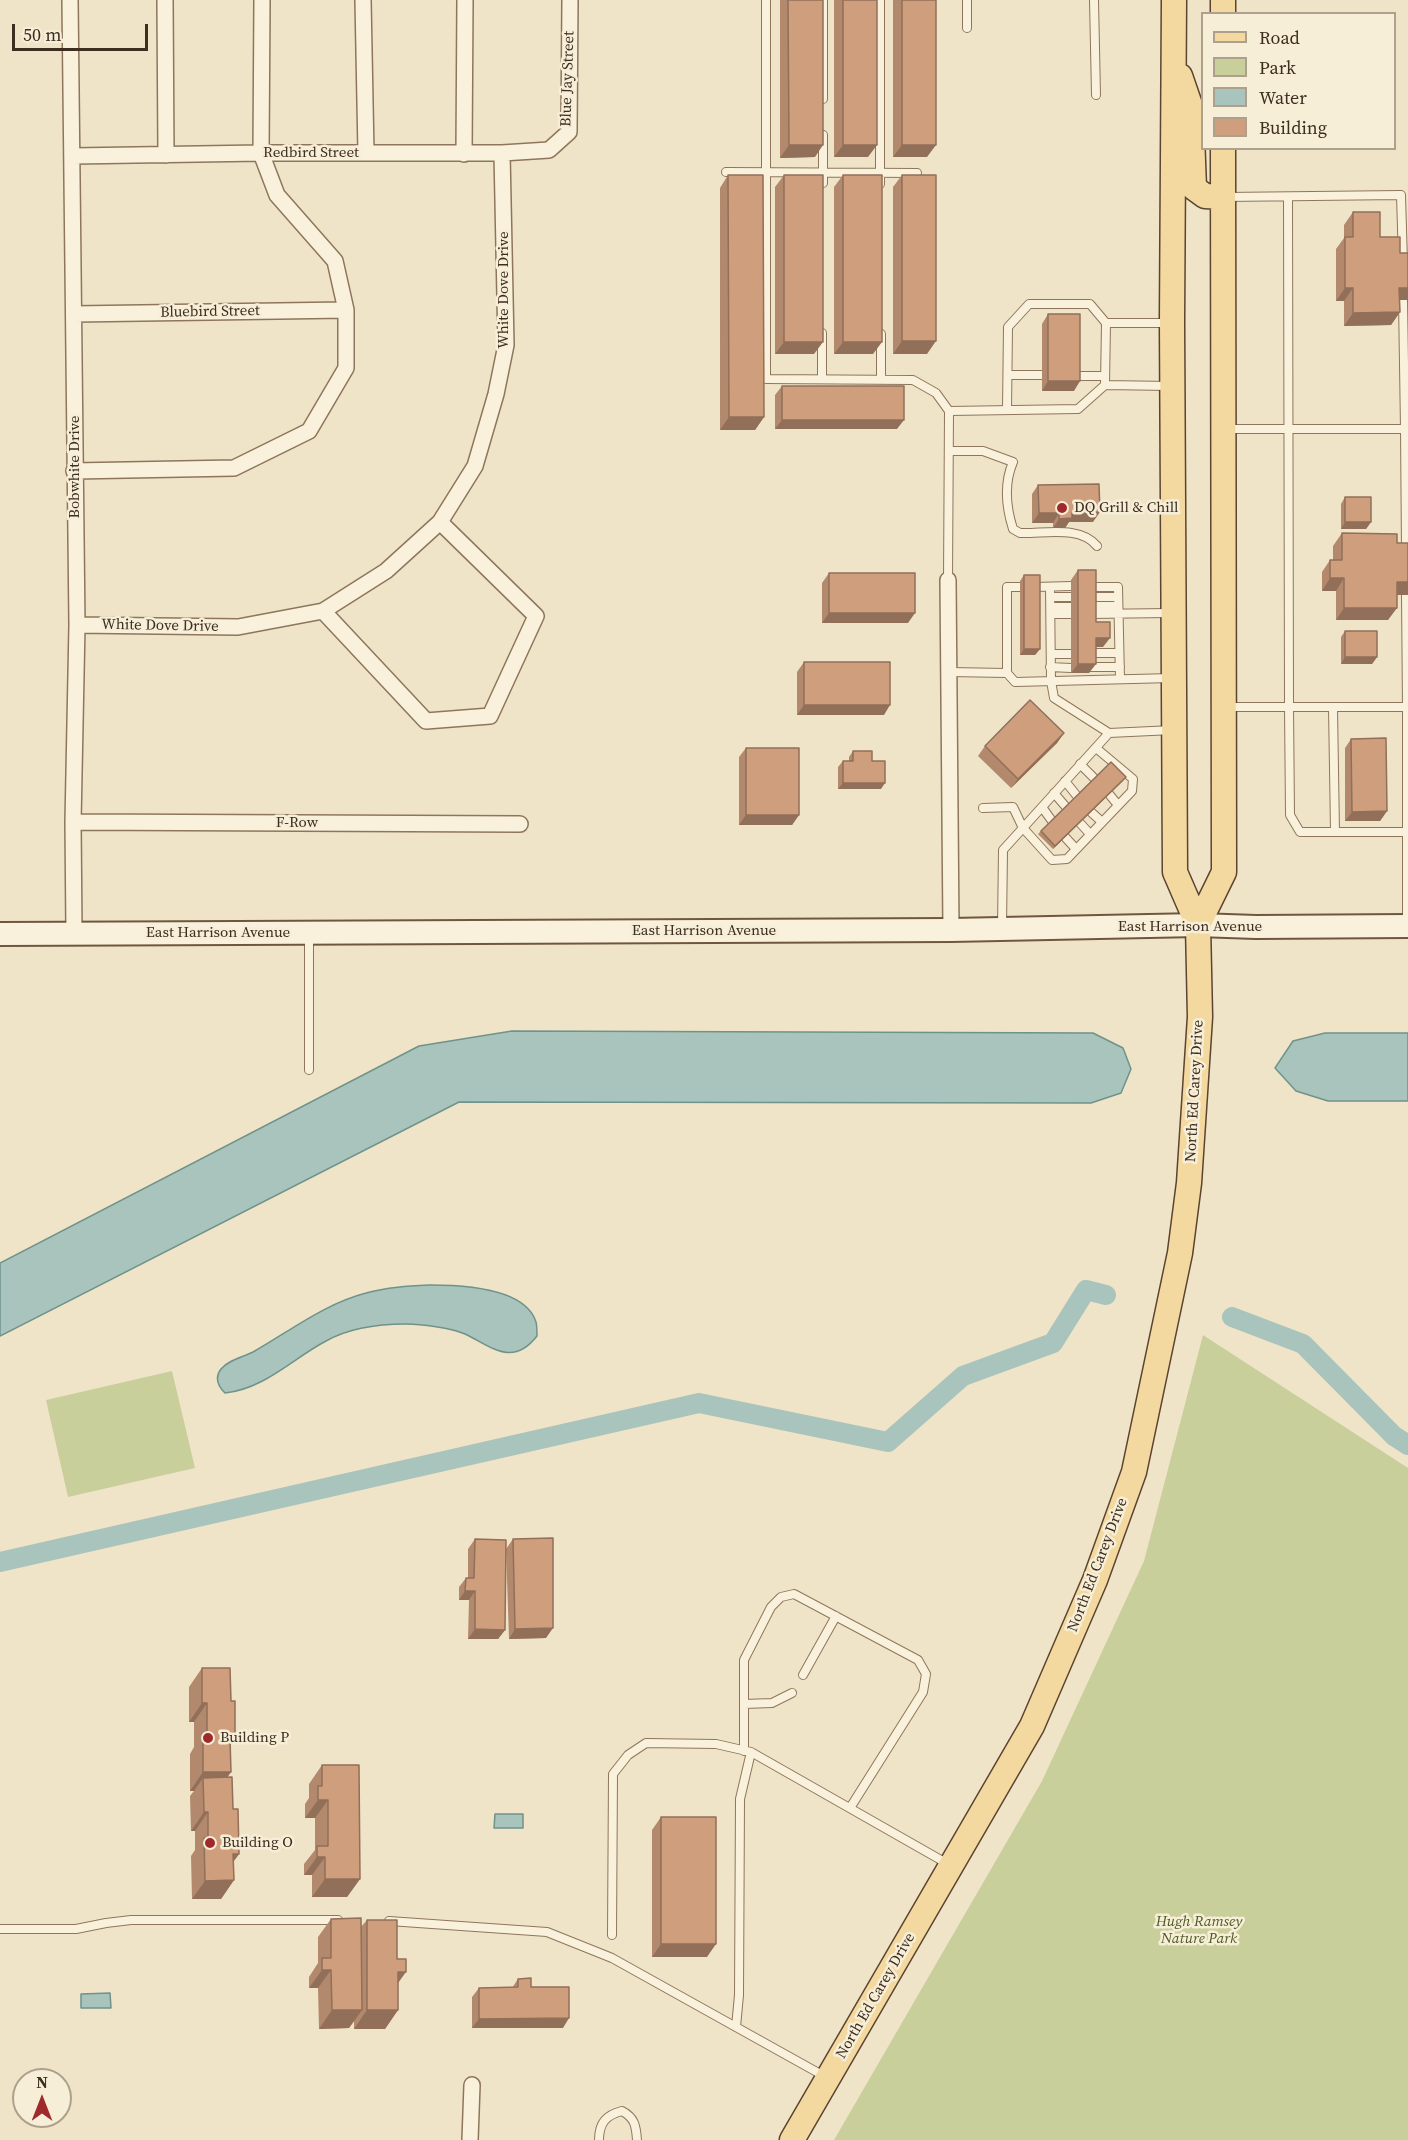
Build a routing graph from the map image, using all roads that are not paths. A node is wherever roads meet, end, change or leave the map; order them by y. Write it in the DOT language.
graph roads {
  1 [pos="70,0"];
  2 [pos="165,0"];
  3 [pos="262,0"];
  4 [pos="363,0"];
  5 [pos="465,0"];
  6 [pos="570,0"];
  7 [pos="766,0"];
  8 [pos="824,0"];
  9 [pos="880,0"];
  10 [pos="967,0"];
  11 [pos="1094,0"];
  12 [pos="1174,0"];
  13 [pos="967,28"];
  14 [pos="1174,57"];
  15 [pos="1096,95"];
  16 [pos="823,104"];
  17 [pos="823,126"];
  18 [pos="549,150"];
  19 [pos="1223,150"];
  20 [pos="261,153"];
  21 [pos="366,153"];
  22 [pos="502,153"];
  23 [pos="465,154"];
  24 [pos="166,155"];
  25 [pos="73,156"];
  26 [pos="726,172"];
  27 [pos="766,172"];
  28 [pos="823,172"];
  29 [pos="880,172"];
  30 [pos="917,173"];
  31 [pos="823,195"];
  32 [pos="880,195"];
  33 [pos="1223,197"];
  34 [pos="1288,197"];
  35 [pos="1403,266"];
  36 [pos="1403,300"];
  37 [pos="346,310"];
  38 [pos="75,314"];
  39 [pos="822,322"];
  40 [pos="881,322"];
  41 [pos="1172,322"];
  42 [pos="1106,323"];
  43 [pos="1008,375"];
  44 [pos="1042,375"];
  45 [pos="1074,376"];
  46 [pos="822,380"];
  47 [pos="881,380"];
  48 [pos="1105,380"];
  49 [pos="1173,386"];
  50 [pos="1007,410"];
  51 [pos="949,411"];
  52 [pos="1223,429"];
  53 [pos="1288,429"];
  54 [pos="1405,429"];
  55 [pos="949,451"];
  56 [pos="75,471"];
  57 [pos="440,522"];
  58 [pos="1097,546"];
  59 [pos="1406,556"];
  60 [pos="948,580"];
  61 [pos="1020,586"];
  62 [pos="1035,586"];
  63 [pos="1071,586"];
  64 [pos="1050,587"];
  65 [pos="1089,587"];
  66 [pos="1406,595"];
  67 [pos="1071,597"];
  68 [pos="1089,597"];
  69 [pos="1118,606"];
  70 [pos="1049,608"];
  71 [pos="1071,610"];
  72 [pos="1090,610"];
  73 [pos="323,611"];
  74 [pos="1174,613"];
  75 [pos="77,625"];
  76 [pos="1048,649"];
  77 [pos="1089,653"];
  78 [pos="1119,653"];
  79 [pos="1071,654"];
  80 [pos="1120,667"];
  81 [pos="1050,668"];
  82 [pos="1071,668"];
  83 [pos="1089,668"];
  84 [pos="949,672"];
  85 [pos="1007,673"];
  86 [pos="1174,678"];
  87 [pos="1120,679"];
  88 [pos="1051,681"];
  89 [pos="1224,707"];
  90 [pos="1289,707"];
  91 [pos="1333,707"];
  92 [pos="1407,707"];
  93 [pos="1174,730"];
  94 [pos="1109,733"];
  95 [pos="1096,748"];
  96 [pos="1080,764"];
  97 [pos="1095,779"];
  98 [pos="1065,781"];
  99 [pos="1054,793"];
  100 [pos="1109,794"];
  101 [pos="1077,796"];
  102 [pos="1118,805"];
  103 [pos="1042,807"];
  104 [pos="1066,807"];
  105 [pos="983,808"];
  106 [pos="1091,812"];
  107 [pos="1052,821"];
  108 [pos="73,822"];
  109 [pos="1102,822"];
  110 [pos="1080,823"];
  111 [pos="520,824"];
  112 [pos="1023,828"];
  113 [pos="1335,832"];
  114 [pos="1407,832"];
  115 [pos="1090,834"];
  116 [pos="1065,837"];
  117 [pos="1076,849"];
  118 [pos="1198,925"];
  119 [pos="1408,926"];
  120 [pos="1002,929"];
  121 [pos="951,930"];
  122 [pos="74,933"];
  123 [pos="0,934"];
  124 [pos="309,934"];
  125 [pos="309,1070"];
  126 [pos="836,1616"];
  127 [pos="802,1675"];
  128 [pos="792,1693"];
  129 [pos="744,1704"];
  130 [pos="747,1751"];
  131 [pos="850,1808"];
  132 [pos="952,1866"];
  133 [pos="344,1920"];
  134 [pos="378,1921"];
  135 [pos="0,1929"];
  136 [pos="612,1935"];
  137 [pos="735,2027"];
  138 [pos="828,2079"];
  139 [pos="472,2085"];
  140 [pos="470,2140"];
  141 [pos="599,2140"];
  142 [pos="637,2140"];
  143 [pos="792,2140"];
  1 -- 25 [label="street, Bobwhite Drive"];
  2 -- 24 [label="street"];
  3 -- 20 [label="street"];
  4 -- 21 [label="street"];
  5 -- 23 [label="street"];
  6 -- 18 [label="street, Blue Jay Street"];
  7 -- 27 [label="lane"];
  8 -- 16 [label="lane"];
  9 -- 29 [label="lane"];
  10 -- 13 [label="lane"];
  11 -- 15 [label="lane"];
  12 -- 14 [label="main road"];
  14 -- 33 [label="main road"];
  14 -- 41 [label="main road"];
  17 -- 28 [label="lane"];
  18 -- 22 [label="street, Redbird Street"];
  19 -- 33 [label="main road"];
  20 -- 21 [label="street, Redbird Street"];
  20 -- 24 [label="street, Redbird Street"];
  20 -- 37 [label="street"];
  21 -- 23 [label="street, Redbird Street"];
  22 -- 23 [label="street, Redbird Street"];
  22 -- 57 [label="street, White Dove Drive"];
  24 -- 25 [label="street, Redbird Street"];
  25 -- 38 [label="street, Bobwhite Drive"];
  26 -- 27 [label="lane"];
  27 -- 28 [label="lane"];
  27 -- 46 [label="lane"];
  28 -- 29 [label="lane"];
  28 -- 31 [label="lane"];
  29 -- 30 [label="lane"];
  29 -- 32 [label="lane"];
  33 -- 34 [label="lane"];
  33 -- 52 [label="main road"];
  34 -- 35 [label="lane"];
  34 -- 53 [label="lane"];
  36 -- 54 [label="lane"];
  37 -- 38 [label="street, Bluebird Street"];
  37 -- 56 [label="street"];
  38 -- 56 [label="street, Bobwhite Drive"];
  39 -- 46 [label="lane"];
  40 -- 47 [label="lane"];
  41 -- 42 [label="lane"];
  41 -- 49 [label="main road"];
  42 -- 43 [label="lane"];
  42 -- 48 [label="lane"];
  43 -- 44 [label="lane"];
  43 -- 50 [label="lane"];
  45 -- 48 [label="lane"];
  46 -- 47 [label="lane"];
  47 -- 51 [label="lane"];
  48 -- 49 [label="lane"];
  48 -- 50 [label="lane"];
  49 -- 74 [label="main road"];
  50 -- 51 [label="lane"];
  51 -- 55 [label="lane"];
  52 -- 53 [label="lane"];
  52 -- 89 [label="main road"];
  53 -- 54 [label="lane"];
  53 -- 90 [label="lane"];
  54 -- 59 [label="lane"];
  55 -- 58 [label="lane"];
  55 -- 60 [label="lane"];
  56 -- 75 [label="street, Bobwhite Drive"];
  57 -- 73 [label="street, White Dove Drive"];
  57 -- 73 [label="street"];
  60 -- 84 [label="street"];
  61 -- 85 [label="lane"];
  62 -- 64 [label="lane"];
  63 -- 64 [label="lane"];
  64 -- 70 [label="lane"];
  65 -- 69 [label="lane"];
  66 -- 92 [label="lane"];
  67 -- 70 [label="lane"];
  68 -- 69 [label="lane"];
  69 -- 72 [label="lane"];
  69 -- 74 [label="lane"];
  69 -- 78 [label="lane"];
  70 -- 71 [label="lane"];
  70 -- 76 [label="lane"];
  73 -- 75 [label="street, White Dove Drive"];
  74 -- 86 [label="main road"];
  75 -- 108 [label="street, Bobwhite Drive"];
  76 -- 79 [label="lane"];
  76 -- 81 [label="lane"];
  77 -- 78 [label="lane"];
  78 -- 80 [label="lane"];
  80 -- 83 [label="lane"];
  80 -- 87 [label="lane"];
  81 -- 82 [label="lane"];
  81 -- 88 [label="lane"];
  84 -- 85 [label="lane"];
  84 -- 121 [label="street"];
  85 -- 88 [label="lane"];
  86 -- 87 [label="lane"];
  86 -- 93 [label="main road"];
  87 -- 88 [label="lane"];
  88 -- 94 [label="lane"];
  89 -- 90 [label="lane"];
  89 -- 118 [label="main road"];
  90 -- 91 [label="lane"];
  90 -- 113 [label="lane"];
  91 -- 92 [label="lane"];
  91 -- 113 [label="lane"];
  92 -- 114 [label="lane"];
  93 -- 94 [label="lane"];
  93 -- 118 [label="main road"];
  94 -- 95 [label="lane"];
  95 -- 96 [label="lane"];
  95 -- 102 [label="lane"];
  96 -- 97 [label="lane"];
  96 -- 98 [label="lane"];
  98 -- 99 [label="lane"];
  98 -- 101 [label="lane"];
  99 -- 103 [label="lane"];
  99 -- 104 [label="lane"];
  100 -- 102 [label="lane"];
  102 -- 109 [label="lane"];
  103 -- 107 [label="lane"];
  103 -- 112 [label="lane"];
  105 -- 112 [label="lane"];
  106 -- 109 [label="lane"];
  108 -- 111 [label="street, F-Row"];
  108 -- 122 [label="street, Bobwhite Drive"];
  109 -- 115 [label="lane"];
  110 -- 115 [label="lane"];
  112 -- 117 [label="lane"];
  112 -- 120 [label="lane"];
  113 -- 114 [label="lane"];
  114 -- 119 [label="lane"];
  115 -- 117 [label="lane"];
  116 -- 117 [label="lane"];
  118 -- 119 [label="main road, East Harrison Avenue"];
  118 -- 120 [label="main road, East Harrison Avenue"];
  118 -- 132 [label="main road, North Ed Carey Drive"];
  120 -- 121 [label="main road, East Harrison Avenue"];
  121 -- 124 [label="main road, East Harrison Avenue"];
  122 -- 123 [label="main road, East Harrison Avenue"];
  122 -- 124 [label="main road, East Harrison Avenue"];
  124 -- 125 [label="lane"];
  126 -- 127 [label="lane"];
  126 -- 129 [label="lane"];
  126 -- 131 [label="lane"];
  128 -- 129 [label="lane"];
  129 -- 130 [label="lane"];
  130 -- 131 [label="lane"];
  130 -- 136 [label="lane"];
  130 -- 137 [label="lane"];
  131 -- 132 [label="lane"];
  132 -- 138 [label="main road, North Ed Carey Drive"];
  133 -- 135 [label="lane"];
  134 -- 137 [label="lane"];
  137 -- 138 [label="lane"];
  138 -- 143 [label="main road, North Ed Carey Drive"];
  139 -- 140 [label="street"];
  141 -- 142 [label="lane"];
}
